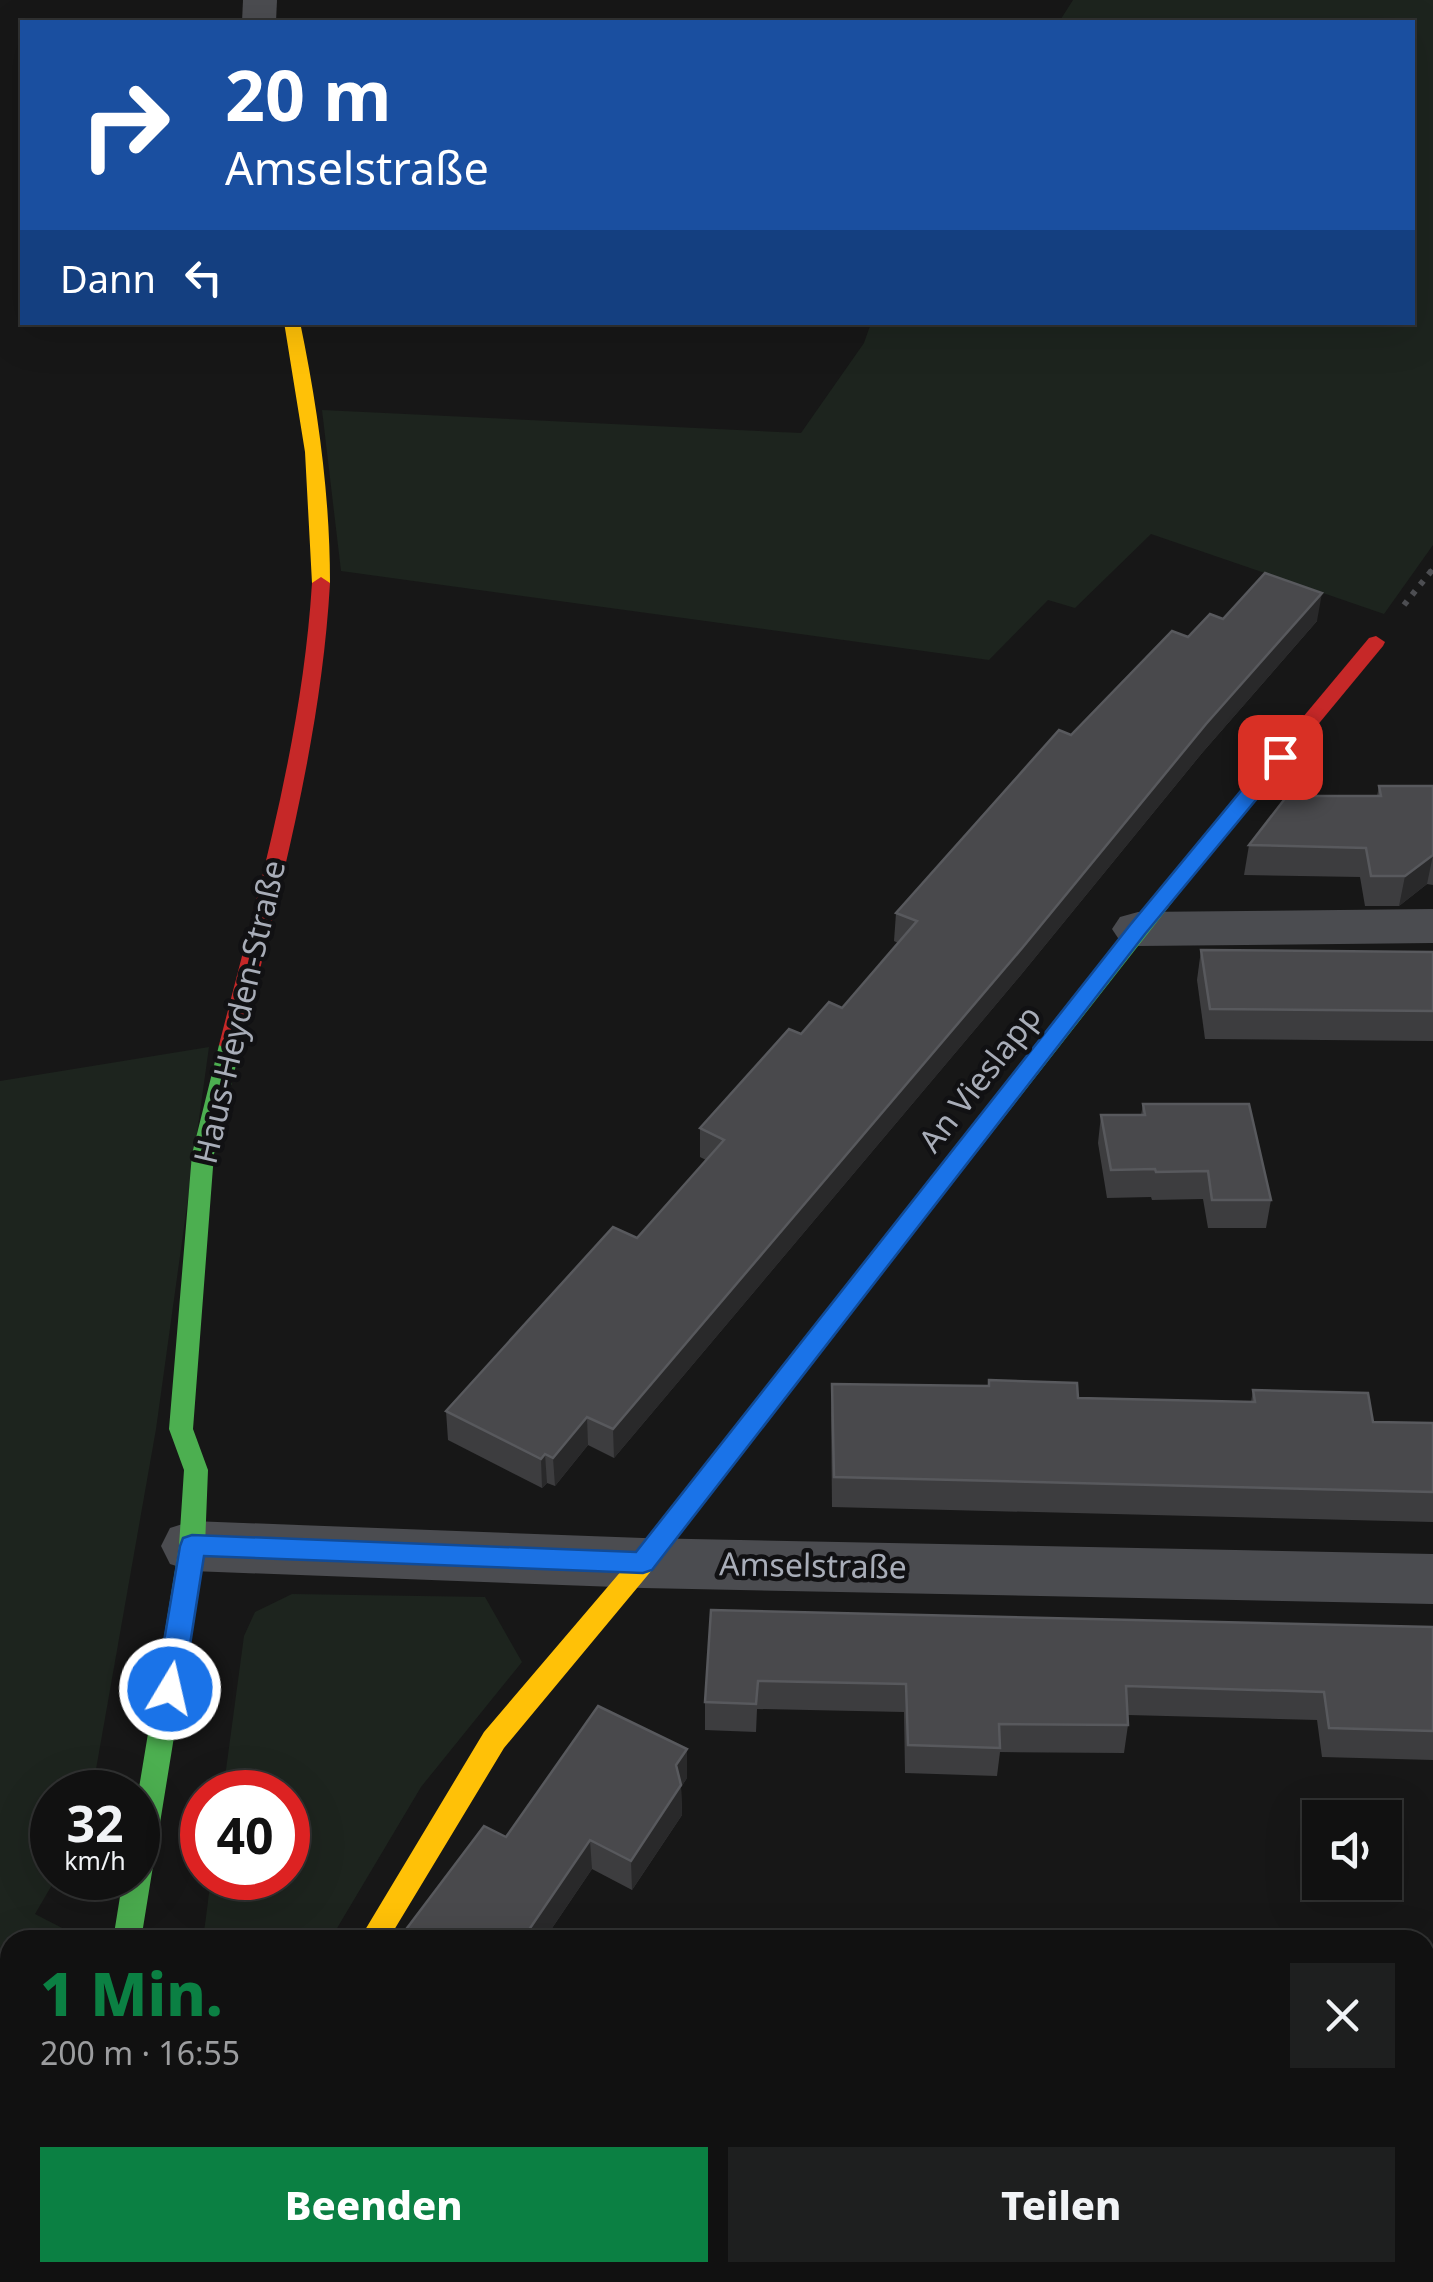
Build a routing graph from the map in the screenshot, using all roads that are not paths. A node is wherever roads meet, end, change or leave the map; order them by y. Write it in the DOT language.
graph roads {
  1 [pos="293,325"];
  2 [pos="1376,642"];
  3 [pos="1433,926"];
  4 [pos="1138,930"];
  5 [pos="192,1546"];
  6 [pos="643,1562"];
  7 [pos="1433,1579"];
  8 [pos="129,1930"];
  9 [pos="379,1930"];
  1 -- 5 [label="street, Haus-Heyden-Straße"];
  2 -- 4 [label="street, An Vieslapp"];
  3 -- 4 [label="street"];
  4 -- 6 [label="street, An Vieslapp"];
  5 -- 6 [label="street, Amselstraße"];
  5 -- 8 [label="street, Haus-Heyden-Straße"];
  6 -- 7 [label="street, Amselstraße"];
  6 -- 9 [label="street, An Vieslapp"];
}
